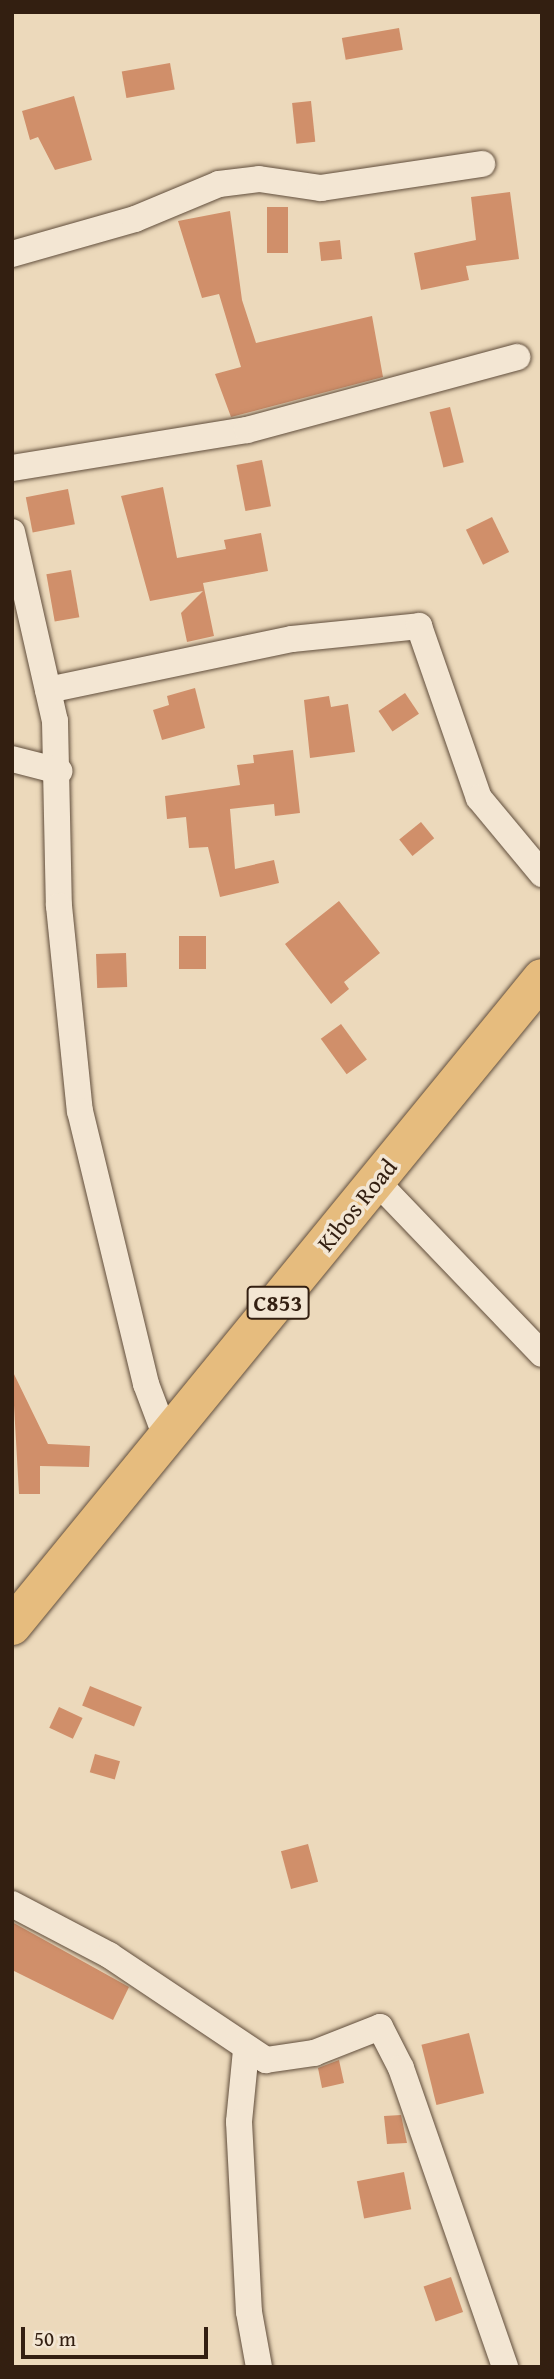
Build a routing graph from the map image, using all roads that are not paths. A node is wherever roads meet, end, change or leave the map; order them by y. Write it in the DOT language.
graph roads {
  1 [pos="482,164"];
  2 [pos="12,254"];
  3 [pos="517,357"];
  4 [pos="12,468"];
  5 [pos="12,533"];
  6 [pos="48,690"];
  7 [pos="12,759"];
  8 [pos="59,771"];
  9 [pos="542,874"];
  10 [pos="542,978"];
  11 [pos="377,1182"];
  12 [pos="542,1354"];
  13 [pos="167,1440"];
  14 [pos="12,1626"];
  15 [pos="12,1904"];
  16 [pos="246,2050"];
  17 [pos="259,2367"];
  18 [pos="505,2367"];
  1 -- 2 [label="street"];
  3 -- 4 [label="street"];
  5 -- 6 [label="street"];
  6 -- 8 [label="street"];
  6 -- 9 [label="street"];
  7 -- 8 [label="street"];
  8 -- 13 [label="street"];
  10 -- 11 [label="main road, Kibos Road / C853"];
  11 -- 12 [label="street"];
  11 -- 13 [label="main road, Kibos Road / C853"];
  13 -- 14 [label="main road, Kibos Road / C853"];
  15 -- 16 [label="street"];
  16 -- 17 [label="street"];
  16 -- 18 [label="street"];
}
